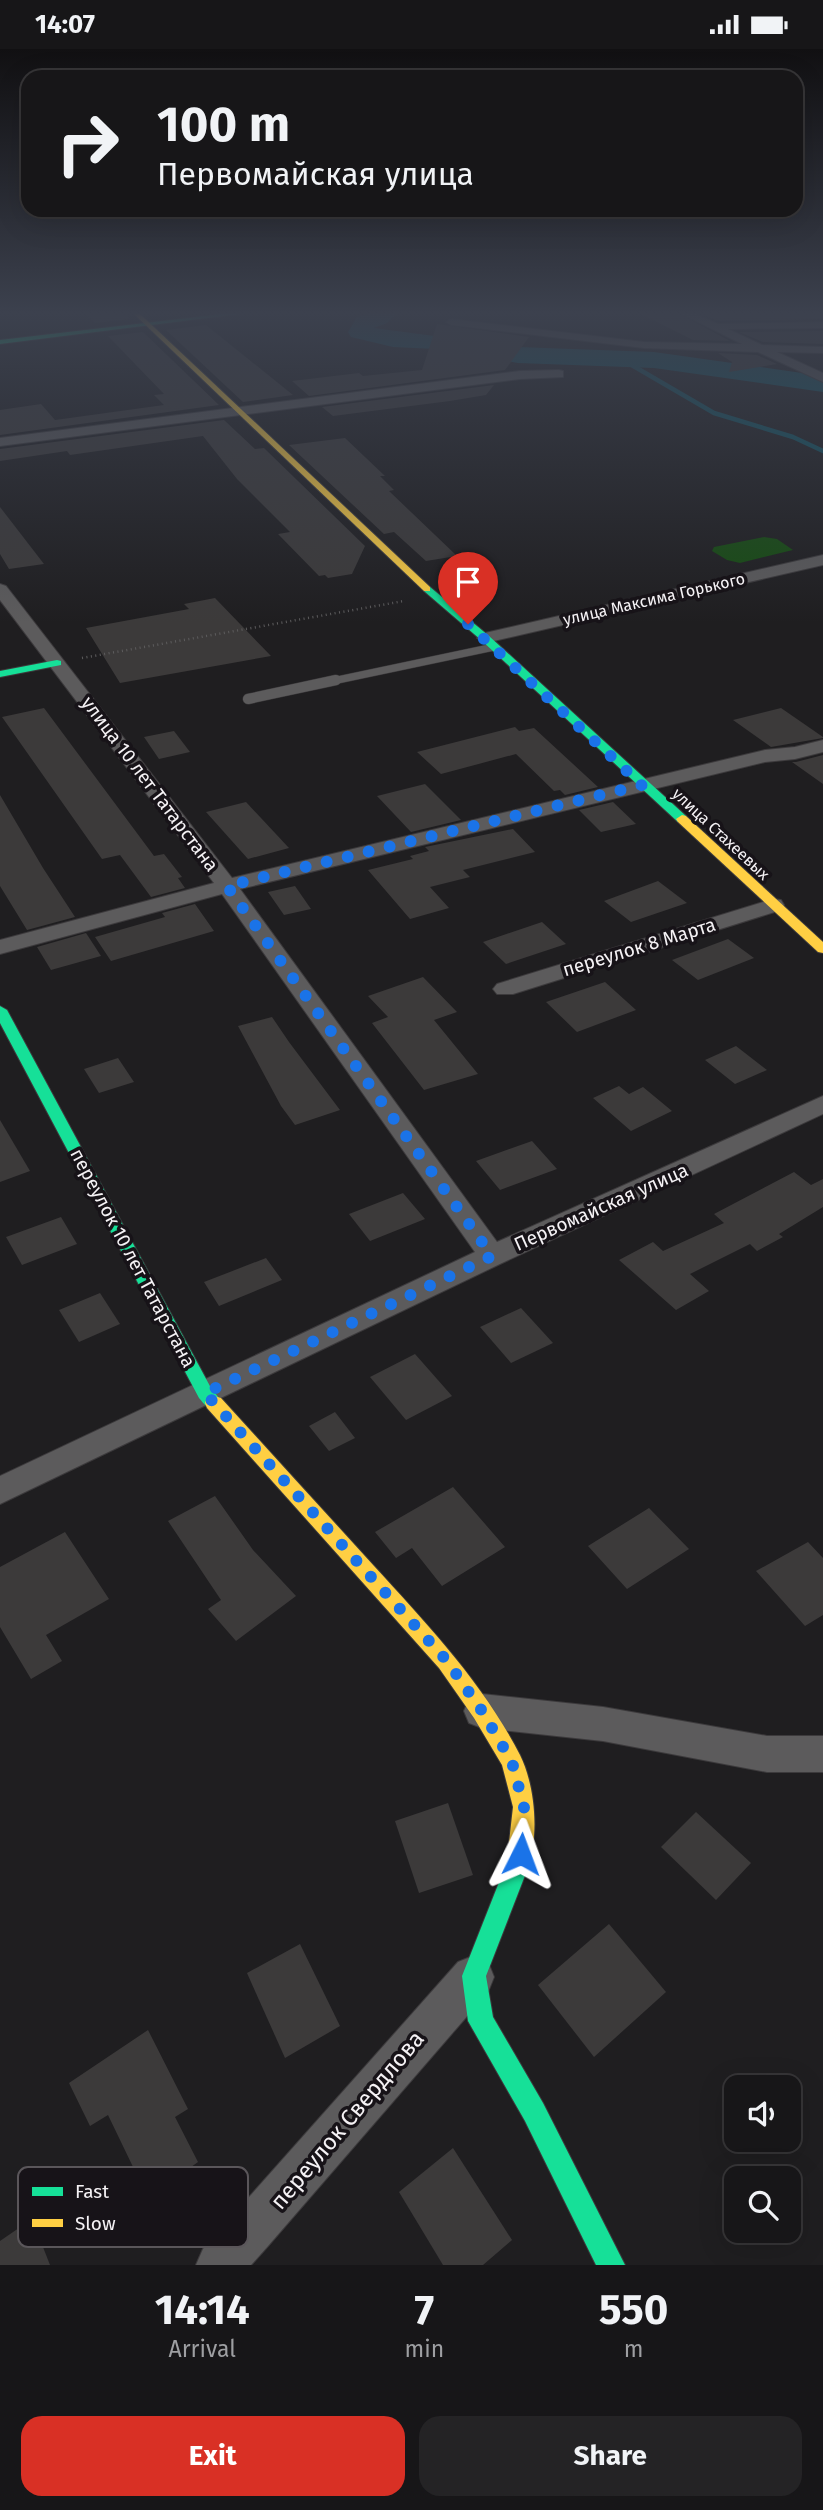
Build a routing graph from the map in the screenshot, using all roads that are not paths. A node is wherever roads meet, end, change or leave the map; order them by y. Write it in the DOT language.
graph roads {
  1 [pos="190,416"];
  2 [pos="244,416"];
  3 [pos="0,442"];
  4 [pos="823,559"];
  5 [pos="0,589"];
  6 [pos="489,642"];
  7 [pos="57,663"];
  8 [pos="0,674"];
  9 [pos="248,699"];
  10 [pos="823,746"];
  11 [pos="642,785"];
  12 [pos="227,886"];
  13 [pos="773,905"];
  14 [pos="0,947"];
  15 [pos="823,949"];
  16 [pos="505,989"];
  17 [pos="0,1010"];
  18 [pos="823,1104"];
  19 [pos="492,1256"];
  20 [pos="205,1393"];
  21 [pos="0,1491"];
  22 [pos="482,1711"];
  23 [pos="823,1754"];
  24 [pos="474,1976"];
  25 [pos="248,2235"];
  26 [pos="236,2247"];
  27 [pos="219,2265"];
  28 [pos="611,2265"];
  1 -- 3 [label="street"];
  2 -- 6 [label="street, улица Стахеевых"];
  4 -- 6 [label="street, улица Максима Горького"];
  5 -- 7 [label="street, улица 10 лет Татарстана"];
  6 -- 9 [label="lane"];
  6 -- 11 [label="street, улица Стахеевых"];
  7 -- 8 [label="street"];
  7 -- 12 [label="street, улица 10 лет Татарстана"];
  10 -- 11 [label="street"];
  11 -- 12 [label="street"];
  11 -- 13 [label="street, улица Стахеевых"];
  12 -- 14 [label="street"];
  12 -- 19 [label="street, улица 10 лет Татарстана"];
  13 -- 15 [label="street, улица Стахеевых"];
  13 -- 16 [label="street, переулок 8 Марта"];
  17 -- 20 [label="street, переулок 10 лет Татарстана"];
  18 -- 19 [label="street, Первомайская улица"];
  19 -- 20 [label="street, Первомайская улица"];
  20 -- 21 [label="street, Первомайская улица"];
  20 -- 22 [label="street, переулок 10 лет Татарстана"];
  22 -- 23 [label="street"];
  22 -- 24 [label="street, переулок 10 лет Татарстана"];
  24 -- 25 [label="street, переулок Свердлова"];
  24 -- 28 [label="street, переулок 10 лет Татарстана"];
  26 -- 27 [label="street, переулок Свердлова"];
}
